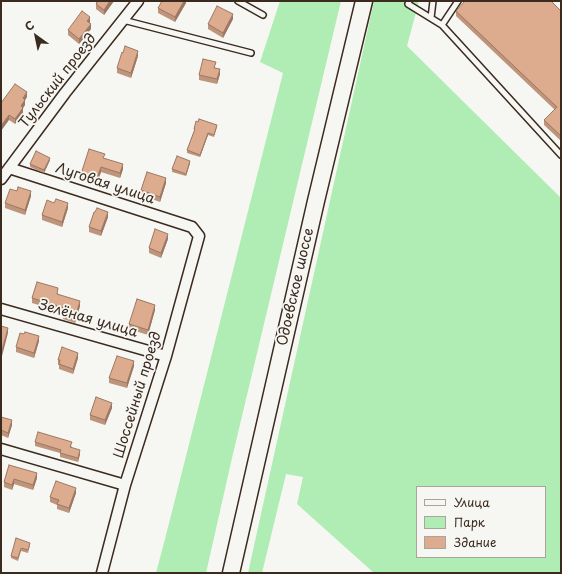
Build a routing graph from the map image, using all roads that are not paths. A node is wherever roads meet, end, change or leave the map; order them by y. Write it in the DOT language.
graph roads {
  1 [pos="138,1"];
  2 [pos="238,1"];
  3 [pos="364,1"];
  4 [pos="409,1"];
  5 [pos="433,1"];
  6 [pos="458,1"];
  7 [pos="263,15"];
  8 [pos="431,18"];
  9 [pos="123,20"];
  10 [pos="442,25"];
  11 [pos="252,54"];
  12 [pos="561,155"];
  13 [pos="9,168"];
  14 [pos="1,179"];
  15 [pos="192,227"];
  16 [pos="1,309"];
  17 [pos="166,356"];
  18 [pos="1,449"];
  19 [pos="125,485"];
  20 [pos="102,573"];
  21 [pos="231,573"];
  1 -- 9 [label="street, Тульский проезд"];
  2 -- 7 [label="lane"];
  3 -- 21 [label="main road, Одоевское шоссе"];
  4 -- 8 [label="lane"];
  5 -- 8 [label="lane"];
  6 -- 10 [label="lane"];
  8 -- 10 [label="lane"];
  9 -- 11 [label="lane"];
  9 -- 13 [label="street, Тульский проезд"];
  10 -- 12 [label="lane"];
  13 -- 14 [label="street, Тульский проезд"];
  13 -- 15 [label="street, Луговая улица"];
  15 -- 17 [label="street, Шоссейный проезд"];
  16 -- 17 [label="street, Зелёная улица"];
  17 -- 19 [label="street, Шоссейный проезд"];
  18 -- 19 [label="street"];
  19 -- 20 [label="street, Шоссейный проезд"];
}
